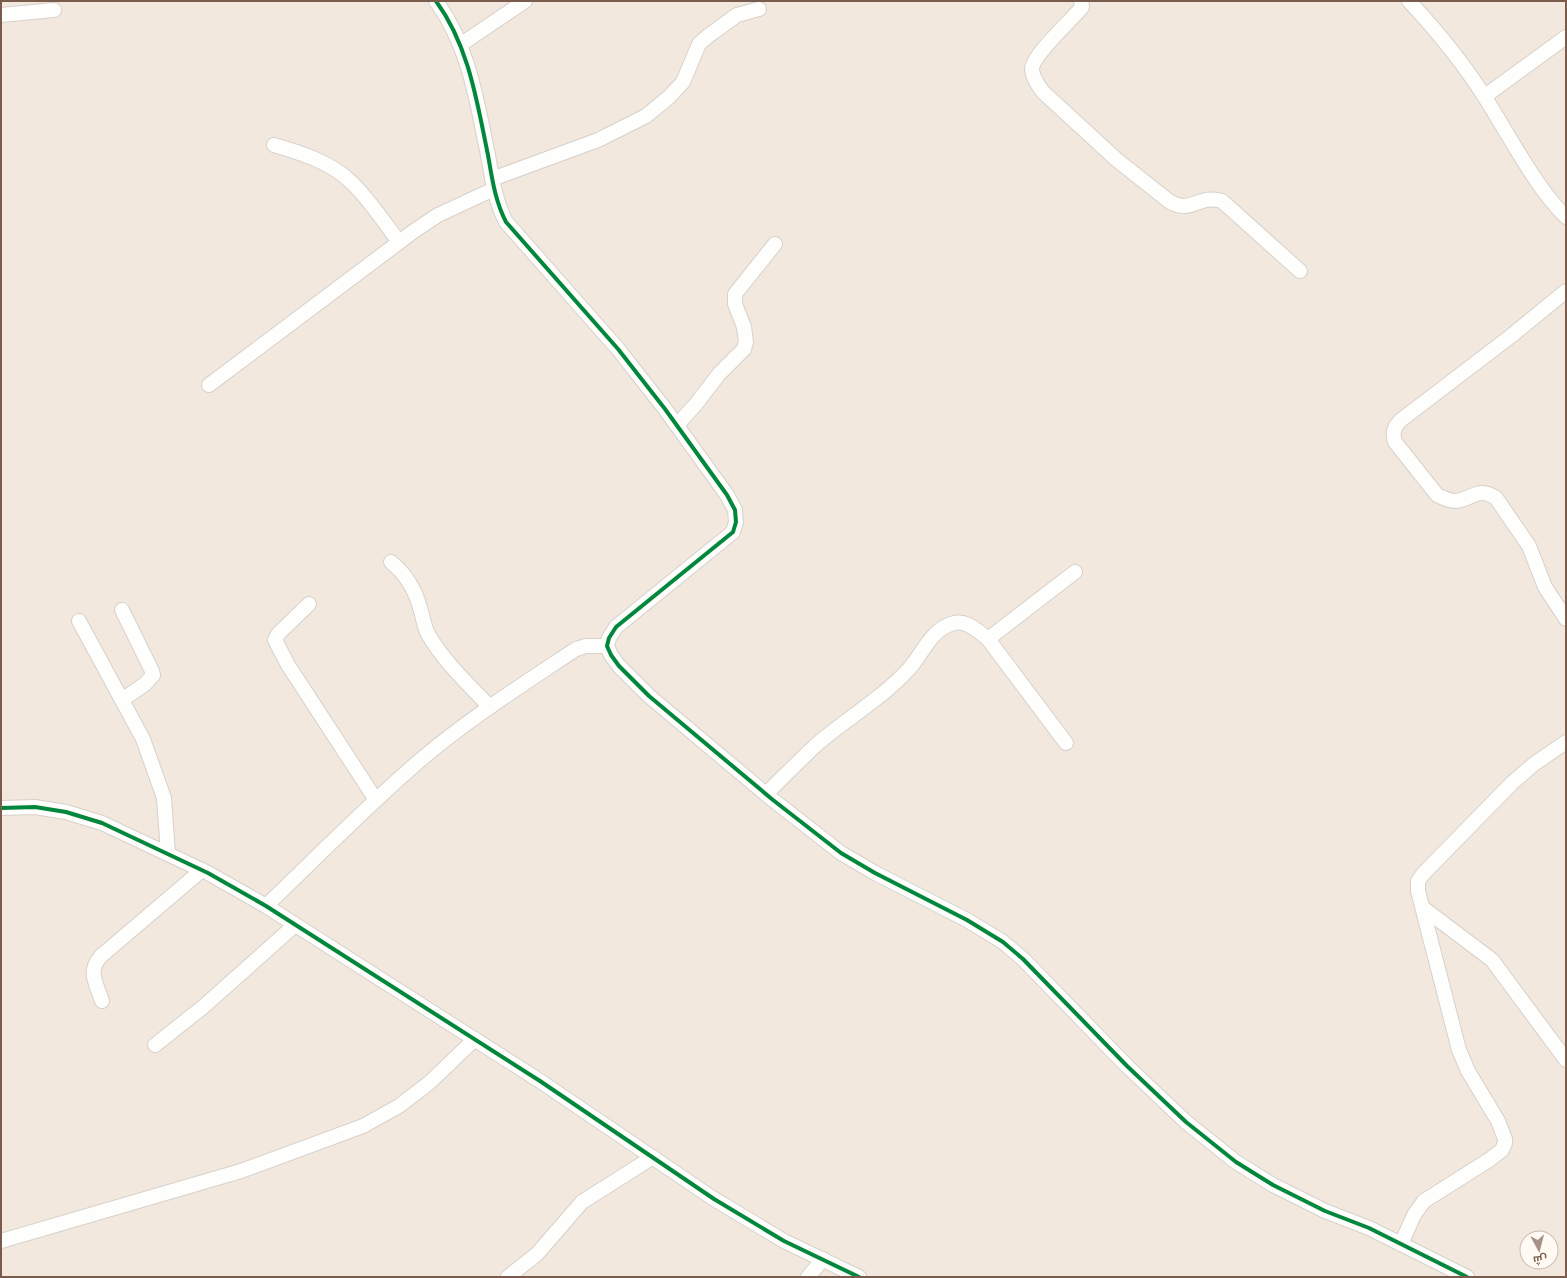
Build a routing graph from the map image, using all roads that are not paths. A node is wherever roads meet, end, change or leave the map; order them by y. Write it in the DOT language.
graph roads {
  1 [pos="436,1"];
  2 [pos="526,1"];
  3 [pos="1081,1"];
  4 [pos="1409,1"];
  5 [pos="759,9"];
  6 [pos="54,10"];
  7 [pos="1,15"];
  8 [pos="1566,37"];
  9 [pos="460,45"];
  10 [pos="1485,96"];
  11 [pos="274,145"];
  12 [pos="493,184"];
  13 [pos="1566,217"];
  14 [pos="399,242"];
  15 [pos="775,244"];
  16 [pos="1300,271"];
  17 [pos="1566,291"];
  18 [pos="209,385"];
  19 [pos="677,425"];
  20 [pos="391,562"];
  21 [pos="1075,572"];
  22 [pos="309,604"];
  23 [pos="122,610"];
  24 [pos="1566,619"];
  25 [pos="79,621"];
  26 [pos="988,639"];
  27 [pos="607,646"];
  28 [pos="122,700"];
  29 [pos="490,707"];
  30 [pos="1566,742"];
  31 [pos="1066,743"];
  32 [pos="766,794"];
  33 [pos="376,800"];
  34 [pos="1,808"];
  35 [pos="168,853"];
  36 [pos="202,870"];
  37 [pos="266,906"];
  38 [pos="1423,908"];
  39 [pos="295,925"];
  40 [pos="102,1001"];
  41 [pos="475,1040"];
  42 [pos="155,1045"];
  43 [pos="1566,1060"];
  44 [pos="653,1157"];
  45 [pos="1,1241"];
  46 [pos="1401,1244"];
  47 [pos="823,1259"];
  48 [pos="508,1277"];
  49 [pos="808,1277"];
  50 [pos="859,1277"];
  51 [pos="1467,1277"];
  1 -- 9 [label="street"];
  2 -- 9 [label="street"];
  3 -- 16 [label="street"];
  4 -- 10 [label="street"];
  5 -- 12 [label="street"];
  6 -- 7 [label="street"];
  8 -- 10 [label="street"];
  9 -- 12 [label="street"];
  10 -- 13 [label="street"];
  11 -- 14 [label="street"];
  12 -- 14 [label="street"];
  12 -- 19 [label="street"];
  14 -- 18 [label="street"];
  15 -- 19 [label="street"];
  17 -- 24 [label="street"];
  19 -- 27 [label="street"];
  20 -- 29 [label="street"];
  21 -- 26 [label="street"];
  22 -- 33 [label="street"];
  23 -- 28 [label="street"];
  25 -- 28 [label="street"];
  26 -- 31 [label="street"];
  26 -- 32 [label="street"];
  27 -- 29 [label="street"];
  27 -- 32 [label="street"];
  28 -- 35 [label="street"];
  29 -- 33 [label="street"];
  30 -- 38 [label="street"];
  32 -- 46 [label="street"];
  33 -- 37 [label="street"];
  34 -- 35 [label="street"];
  35 -- 36 [label="street"];
  36 -- 37 [label="street"];
  36 -- 40 [label="street"];
  37 -- 39 [label="street"];
  38 -- 43 [label="street"];
  38 -- 46 [label="street"];
  39 -- 41 [label="street"];
  39 -- 42 [label="street"];
  41 -- 44 [label="street"];
  41 -- 45 [label="street"];
  44 -- 47 [label="street"];
  44 -- 48 [label="street"];
  46 -- 51 [label="street"];
  47 -- 49 [label="street"];
  47 -- 50 [label="street"];
}
